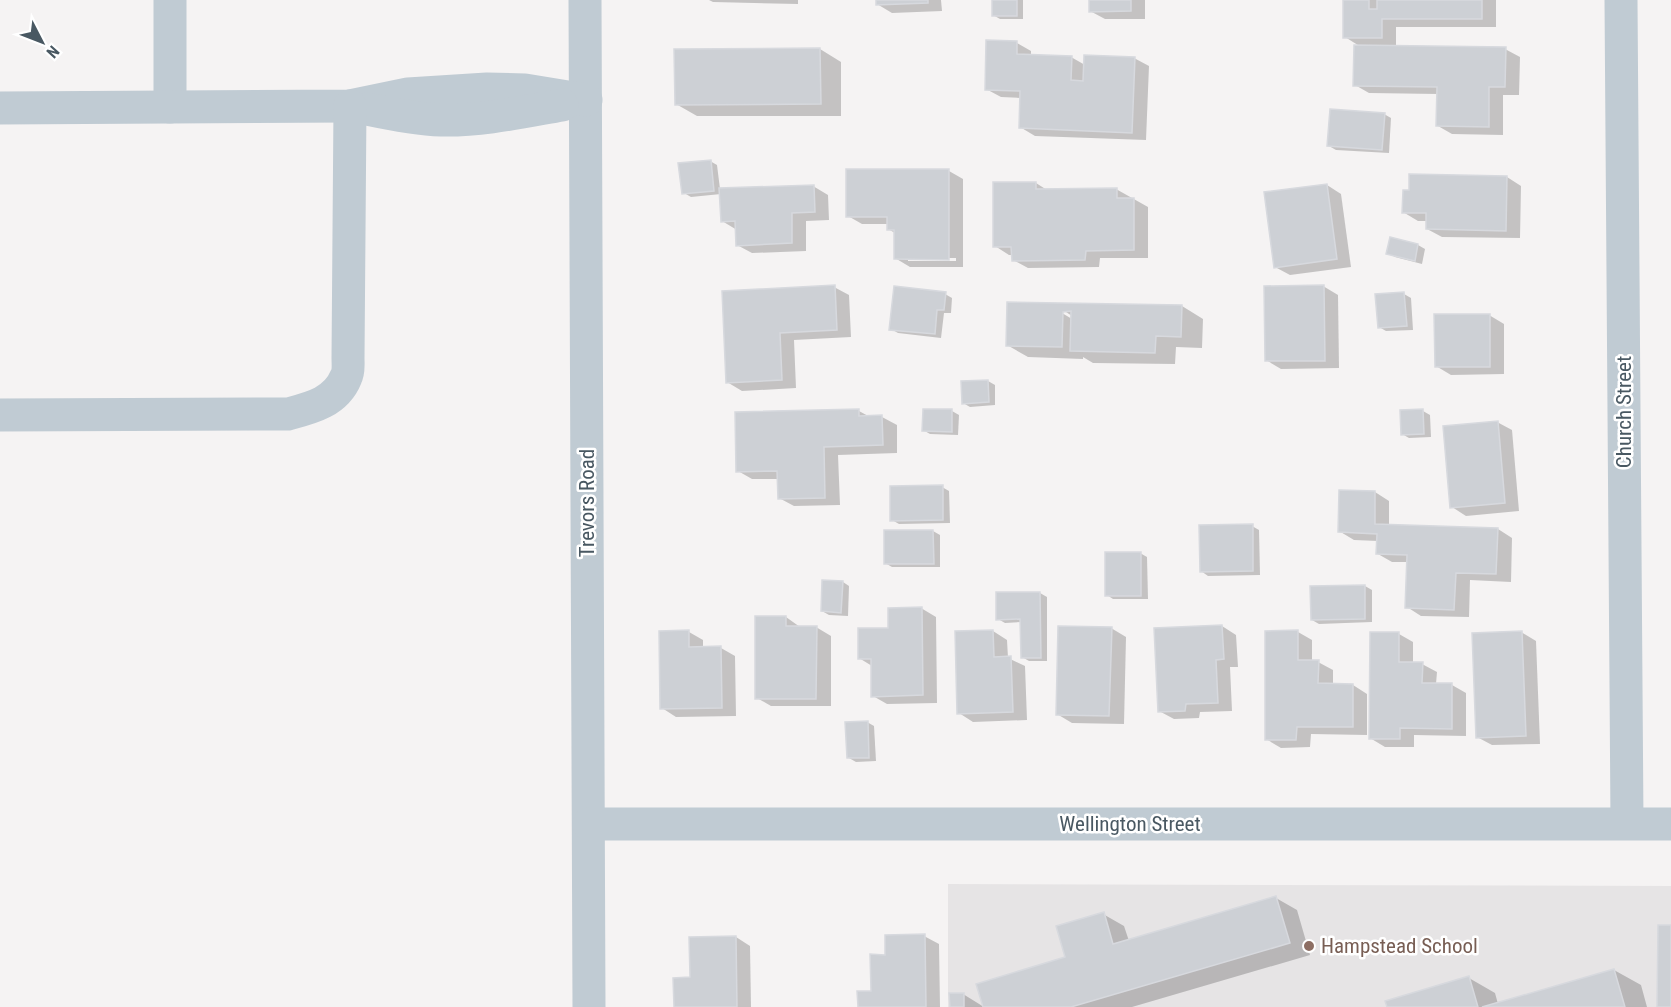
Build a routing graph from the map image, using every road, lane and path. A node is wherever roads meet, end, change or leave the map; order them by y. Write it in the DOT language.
graph roads {
  1 [pos="170,0"];
  2 [pos="585,0"];
  3 [pos="1621,0"];
  4 [pos="586,100"];
  5 [pos="350,106"];
  6 [pos="170,107"];
  7 [pos="0,108"];
  8 [pos="0,415"];
  9 [pos="1627,823"];
  10 [pos="589,824"];
  11 [pos="1671,824"];
  12 [pos="589,1007"];
  1 -- 6 [label="street"];
  2 -- 4 [label="street, Trevors Road"];
  3 -- 9 [label="street, Church Street"];
  4 -- 5 [label="street"];
  4 -- 10 [label="street, Trevors Road"];
  5 -- 6 [label="street"];
  5 -- 8 [label="street"];
  6 -- 7 [label="street"];
  9 -- 10 [label="street, Wellington Street"];
  9 -- 11 [label="street, Wellington Street"];
  10 -- 12 [label="street, Trevors Road"];
}
